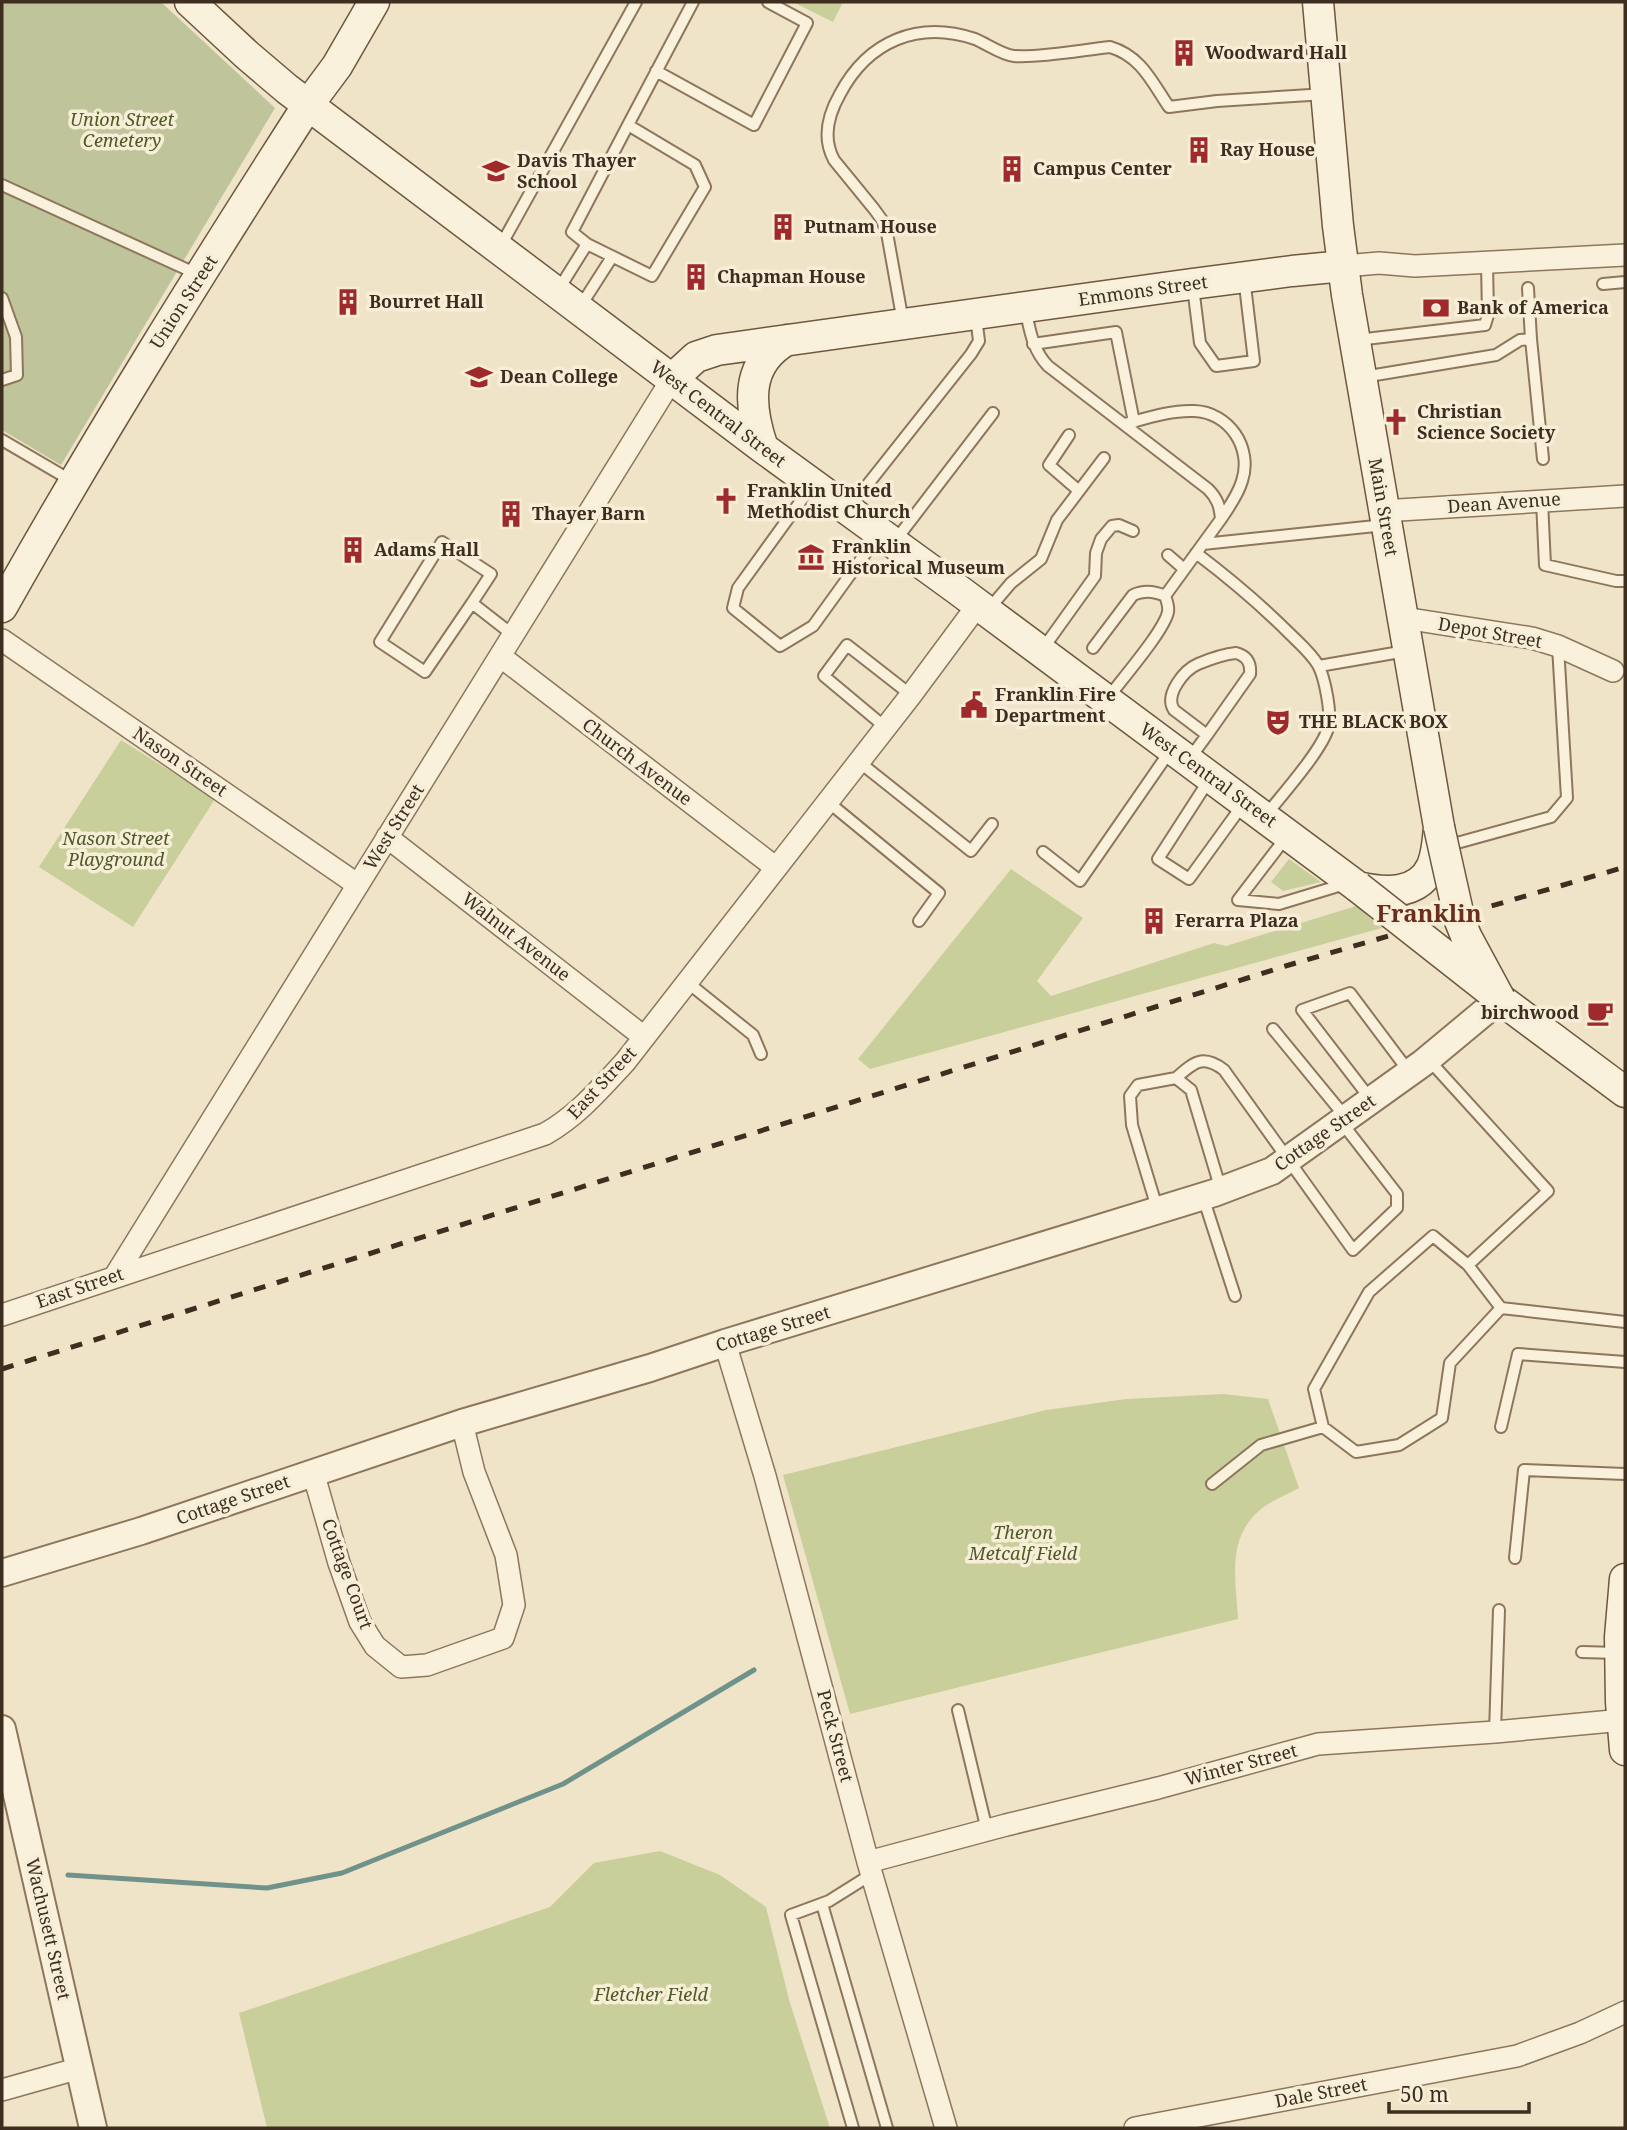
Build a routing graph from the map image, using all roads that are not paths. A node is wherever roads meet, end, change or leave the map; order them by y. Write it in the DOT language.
graph roads {
  1 [pos="190,2"];
  2 [pos="374,2"];
  3 [pos="636,2"];
  4 [pos="693,2"];
  5 [pos="768,2"];
  6 [pos="1318,2"];
  7 [pos="656,71"];
  8 [pos="1326,94"];
  9 [pos="308,105"];
  10 [pos="628,125"];
  11 [pos="2,185"];
  12 [pos="587,244"];
  13 [pos="499,249"];
  14 [pos="1625,255"];
  15 [pos="612,257"];
  16 [pos="1487,263"];
  17 [pos="1344,266"];
  18 [pos="201,276"];
  19 [pos="1244,277"];
  20 [pos="1625,282"];
  21 [pos="1192,284"];
  22 [pos="1603,284"];
  23 [pos="1528,288"];
  24 [pos="2,298"];
  25 [pos="568,301"];
  26 [pos="1025,307"];
  27 [pos="976,314"];
  28 [pos="904,324"];
  29 [pos="1531,339"];
  30 [pos="787,340"];
  31 [pos="1355,340"];
  32 [pos="1033,345"];
  33 [pos="1360,378"];
  34 [pos="672,379"];
  35 [pos="2,380"];
  36 [pos="993,413"];
  37 [pos="1130,423"];
  38 [pos="1069,435"];
  39 [pos="2,440"];
  40 [pos="763,448"];
  41 [pos="1104,458"];
  42 [pos="1543,459"];
  43 [pos="73,481"];
  44 [pos="813,485"];
  45 [pos="1079,491"];
  46 [pos="1625,496"];
  47 [pos="1542,501"];
  48 [pos="848,510"];
  49 [pos="1385,518"];
  50 [pos="1220,519"];
  51 [pos="1133,531"];
  52 [pos="887,538"];
  53 [pos="1200,548"];
  54 [pos="1168,555"];
  55 [pos="1184,569"];
  56 [pos="1625,582"];
  57 [pos="1165,596"];
  58 [pos="472,603"];
  59 [pos="2,607"];
  60 [pos="982,609"];
  61 [pos="1404,618"];
  62 [pos="513,635"];
  63 [pos="2,640"];
  64 [pos="1558,646"];
  65 [pos="1093,648"];
  66 [pos="1041,651"];
  67 [pos="1409,651"];
  68 [pos="500,656"];
  69 [pos="1319,666"];
  70 [pos="1613,671"];
  71 [pos="911,695"];
  72 [pos="1107,701"];
  73 [pos="885,727"];
  74 [pos="1208,735"];
  75 [pos="858,761"];
  76 [pos="1190,762"];
  77 [pos="827,801"];
  78 [pos="1266,818"];
  79 [pos="992,824"];
  80 [pos="387,837"];
  81 [pos="1441,837"];
  82 [pos="1042,852"];
  83 [pos="775,867"];
  84 [pos="358,885"];
  85 [pos="1354,885"];
  86 [pos="919,921"];
  87 [pos="687,982"];
  88 [pos="1500,999"];
  89 [pos="1273,1029"];
  90 [pos="645,1037"];
  91 [pos="761,1054"];
  92 [pos="1419,1066"];
  93 [pos="1176,1078"];
  94 [pos="1625,1092"];
  95 [pos="1372,1101"];
  96 [pos="1344,1121"];
  97 [pos="1288,1160"];
  98 [pos="1212,1194"];
  99 [pos="1158,1211"];
  100 [pos="1468,1265"];
  101 [pos="115,1276"];
  102 [pos="1235,1296"];
  103 [pos="1501,1308"];
  104 [pos="2,1315"];
  105 [pos="1625,1322"];
  106 [pos="724,1343"];
  107 [pos="1625,1362"];
  108 [pos="462,1423"];
  109 [pos="1323,1427"];
  110 [pos="1501,1427"];
  111 [pos="313,1472"];
  112 [pos="1625,1474"];
  113 [pos="1212,1484"];
  114 [pos="1515,1558"];
  115 [pos="2,1573"];
  116 [pos="1625,1579"];
  117 [pos="1499,1610"];
  118 [pos="1582,1653"];
  119 [pos="1622,1662"];
  120 [pos="957,1710"];
  121 [pos="1623,1720"];
  122 [pos="2,1729"];
  123 [pos="1495,1732"];
  124 [pos="1625,1751"];
  125 [pos="987,1830"];
  126 [pos="870,1868"];
  127 [pos="821,1904"];
  128 [pos="1625,2012"];
  129 [pos="80,2068"];
  130 [pos="2,2090"];
  131 [pos="93,2128"];
  132 [pos="852,2128"];
  133 [pos="887,2128"];
  134 [pos="946,2128"];
  135 [pos="1135,2128"];
  1 -- 9 [label="main road, West Central Street"];
  2 -- 9 [label="main road, Union Street"];
  3 -- 13 [label="lane"];
  4 -- 7 [label="lane"];
  5 -- 7 [label="lane"];
  6 -- 8 [label="main road, Main Street"];
  7 -- 10 [label="lane"];
  8 -- 17 [label="main road, Main Street"];
  8 -- 28 [label="lane"];
  9 -- 13 [label="main road, West Central Street"];
  9 -- 18 [label="main road, Union Street"];
  10 -- 12 [label="lane"];
  10 -- 15 [label="lane"];
  11 -- 18 [label="lane"];
  12 -- 15 [label="lane"];
  12 -- 25 [label="lane"];
  13 -- 25 [label="main road, West Central Street"];
  14 -- 16 [label="street, Emmons Street"];
  15 -- 25 [label="lane"];
  16 -- 17 [label="street, Emmons Street"];
  16 -- 31 [label="lane"];
  17 -- 19 [label="main road, Emmons Street"];
  17 -- 31 [label="main road, Main Street"];
  18 -- 43 [label="main road, Union Street"];
  19 -- 21 [label="main road, Emmons Street"];
  19 -- 21 [label="lane"];
  20 -- 22 [label="lane"];
  21 -- 26 [label="main road, Emmons Street"];
  23 -- 29 [label="lane"];
  24 -- 35 [label="lane"];
  25 -- 34 [label="main road, West Central Street"];
  26 -- 27 [label="main road, Emmons Street"];
  26 -- 32 [label="lane"];
  27 -- 28 [label="main road, Emmons Street"];
  27 -- 48 [label="lane"];
  28 -- 30 [label="main road, Emmons Street"];
  29 -- 33 [label="lane"];
  29 -- 42 [label="lane"];
  30 -- 34 [label="main road, Emmons Street"];
  30 -- 40 [label="main road"];
  31 -- 33 [label="main road, Main Street"];
  32 -- 37 [label="lane"];
  32 -- 37 [label="lane"];
  33 -- 49 [label="main road, Main Street"];
  34 -- 40 [label="main road, West Central Street"];
  34 -- 62 [label="street, West Street"];
  36 -- 52 [label="lane"];
  37 -- 50 [label="lane"];
  37 -- 50 [label="lane"];
  38 -- 45 [label="lane"];
  39 -- 43 [label="lane"];
  40 -- 44 [label="main road, West Central Street"];
  41 -- 45 [label="lane"];
  43 -- 59 [label="main road, Union Street"];
  44 -- 48 [label="main road, West Central Street"];
  44 -- 52 [label="lane"];
  45 -- 60 [label="lane"];
  46 -- 47 [label="street, Dean Avenue"];
  47 -- 49 [label="street, Dean Avenue"];
  47 -- 56 [label="lane"];
  48 -- 52 [label="main road, West Central Street"];
  49 -- 53 [label="lane"];
  49 -- 61 [label="main road, Main Street"];
  50 -- 53 [label="lane"];
  51 -- 66 [label="lane"];
  52 -- 60 [label="main road, West Central Street"];
  53 -- 55 [label="lane"];
  53 -- 69 [label="lane"];
  54 -- 55 [label="lane"];
  55 -- 57 [label="lane"];
  57 -- 65 [label="lane"];
  57 -- 72 [label="lane"];
  58 -- 58 [label="lane"];
  58 -- 62 [label="lane"];
  60 -- 66 [label="main road, West Central Street"];
  60 -- 71 [label="street, East Street"];
  61 -- 64 [label="street, Depot Street"];
  61 -- 67 [label="main road, Main Street"];
  62 -- 68 [label="street, West Street"];
  63 -- 84 [label="street, Nason Street"];
  64 -- 70 [label="street, Depot Street"];
  64 -- 81 [label="lane"];
  66 -- 72 [label="main road, West Central Street"];
  67 -- 69 [label="lane"];
  67 -- 81 [label="main road, Main Street"];
  68 -- 80 [label="street, West Street"];
  68 -- 83 [label="street, Church Avenue"];
  69 -- 78 [label="lane"];
  71 -- 73 [label="street, East Street"];
  71 -- 73 [label="lane"];
  72 -- 76 [label="main road, West Central Street"];
  73 -- 75 [label="street, East Street"];
  74 -- 74 [label="lane"];
  74 -- 76 [label="lane"];
  75 -- 77 [label="street, East Street"];
  75 -- 79 [label="lane"];
  76 -- 78 [label="main road, West Central Street"];
  76 -- 78 [label="lane"];
  76 -- 82 [label="lane"];
  77 -- 83 [label="street, East Street"];
  77 -- 86 [label="lane"];
  78 -- 85 [label="main road, West Central Street"];
  78 -- 85 [label="lane"];
  80 -- 84 [label="street, West Street"];
  80 -- 90 [label="street, Walnut Avenue"];
  81 -- 85 [label="main road, West Central Street, bridge"];
  81 -- 88 [label="main road, Main Street, bridge"];
  83 -- 87 [label="street, East Street"];
  84 -- 101 [label="street, West Street"];
  85 -- 88 [label="main road, West Central Street, bridge"];
  87 -- 90 [label="street, East Street"];
  87 -- 91 [label="lane"];
  88 -- 92 [label="street, Cottage Street"];
  88 -- 94 [label="main road, West Central Street"];
  89 -- 96 [label="lane"];
  90 -- 101 [label="street, East Street"];
  92 -- 95 [label="street, Cottage Street"];
  92 -- 95 [label="lane"];
  92 -- 100 [label="lane"];
  93 -- 97 [label="lane"];
  93 -- 98 [label="lane"];
  93 -- 99 [label="lane"];
  95 -- 96 [label="street, Cottage Street"];
  96 -- 97 [label="street, Cottage Street"];
  96 -- 97 [label="lane"];
  97 -- 98 [label="street, Cottage Street"];
  98 -- 99 [label="street, Cottage Street"];
  98 -- 102 [label="lane"];
  99 -- 106 [label="street, Cottage Street"];
  100 -- 103 [label="lane"];
  100 -- 109 [label="lane"];
  101 -- 104 [label="street, East Street"];
  103 -- 105 [label="lane"];
  103 -- 109 [label="lane"];
  106 -- 108 [label="street, Cottage Street"];
  106 -- 126 [label="street, Peck Street"];
  107 -- 110 [label="lane"];
  108 -- 111 [label="street, Cottage Street"];
  108 -- 111 [label="street, Cottage Court"];
  109 -- 113 [label="lane"];
  111 -- 115 [label="street, Cottage Street"];
  112 -- 114 [label="lane"];
  116 -- 119 [label="main road"];
  117 -- 123 [label="lane"];
  118 -- 119 [label="lane"];
  119 -- 121 [label="main road"];
  120 -- 125 [label="lane"];
  121 -- 123 [label="street, Winter Street"];
  121 -- 124 [label="main road"];
  122 -- 129 [label="street, Wachusett Street"];
  123 -- 125 [label="street, Winter Street"];
  125 -- 126 [label="street, Winter Street"];
  126 -- 127 [label="lane"];
  126 -- 134 [label="street, Peck Street"];
  127 -- 132 [label="lane"];
  127 -- 133 [label="lane"];
  128 -- 135 [label="street, Dale Street"];
  129 -- 130 [label="street"];
  129 -- 131 [label="street, Wachusett Street"];
}
